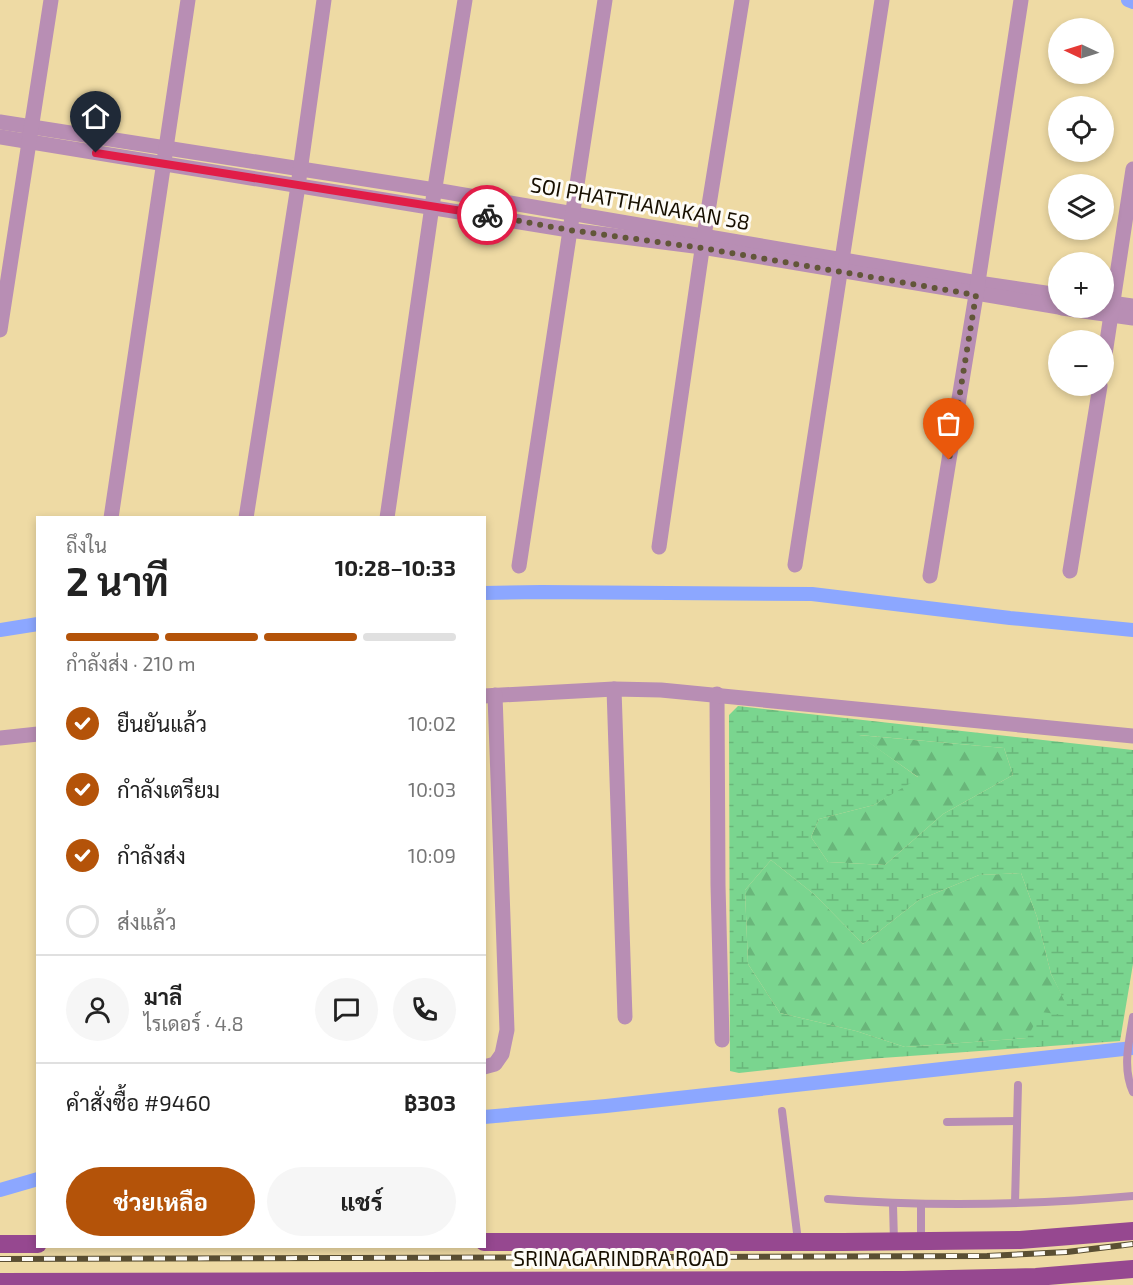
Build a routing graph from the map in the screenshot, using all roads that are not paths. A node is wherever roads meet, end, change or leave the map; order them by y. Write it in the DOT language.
graph roads {
  1 [pos="51,0"];
  2 [pos="188,0"];
  3 [pos="324,0"];
  4 [pos="465,0"];
  5 [pos="605,0"];
  6 [pos="742,0"];
  7 [pos="882,0"];
  8 [pos="1021,0"];
  9 [pos="0,122"];
  10 [pos="30,134"];
  11 [pos="0,137"];
  12 [pos="166,147"];
  13 [pos="164,164"];
  14 [pos="300,168"];
  15 [pos="1133,169"];
  16 [pos="298,186"];
  17 [pos="435,190"];
  18 [pos="432,206"];
  19 [pos="571,214"];
  20 [pos="569,230"];
  21 [pos="703,242"];
  22 [pos="842,266"];
  23 [pos="1114,283"];
  24 [pos="977,289"];
  25 [pos="1048,294"];
  26 [pos="1048,304"];
  27 [pos="1133,306"];
  28 [pos="1114,307"];
  29 [pos="1114,309"];
  30 [pos="1133,318"];
  31 [pos="0,330"];
  32 [pos="1098,396"];
  33 [pos="111,516"];
  34 [pos="246,516"];
  35 [pos="387,516"];
  36 [pos="659,547"];
  37 [pos="795,565"];
  38 [pos="519,566"];
  39 [pos="1070,571"];
  40 [pos="930,576"];
  41 [pos="614,689"];
  42 [pos="717,694"];
  43 [pos="490,695"];
  44 [pos="36,734"];
  45 [pos="1133,736"];
  46 [pos="0,738"];
  47 [pos="625,1017"];
  48 [pos="1132,1021"];
  49 [pos="722,1041"];
  50 [pos="486,1066"];
  51 [pos="1018,1085"];
  52 [pos="1133,1092"];
  53 [pos="782,1111"];
  54 [pos="1017,1121"];
  55 [pos="947,1122"];
  56 [pos="1133,1196"];
  57 [pos="828,1199"];
  58 [pos="1015,1203"];
  59 [pos="893,1204"];
  60 [pos="921,1205"];
  61 [pos="1133,1231"];
  62 [pos="921,1241"];
  63 [pos="486,1242"];
  64 [pos="798,1242"];
  65 [pos="894,1242"];
  66 [pos="9,1244"];
  67 [pos="36,1244"];
  68 [pos="1133,1269"];
  69 [pos="0,1282"];
  70 [pos="157,1283"];
  71 [pos="529,1283"];
  1 -- 10 [label="street"];
  2 -- 12 [label="street"];
  3 -- 14 [label="street"];
  4 -- 17 [label="street"];
  5 -- 19 [label="street"];
  6 -- 21 [label="street"];
  7 -- 22 [label="street"];
  8 -- 24 [label="street"];
  9 -- 10 [label="street, SOI PHATTHANAKAN 58"];
  10 -- 11 [label="street, SOI PHATTHANAKAN 58"];
  10 -- 12 [label="street, SOI PHATTHANAKAN 58"];
  10 -- 13 [label="street, SOI PHATTHANAKAN 58"];
  10 -- 31 [label="street"];
  12 -- 13 [label="street"];
  12 -- 14 [label="street, SOI PHATTHANAKAN 58"];
  13 -- 16 [label="street, SOI PHATTHANAKAN 58"];
  13 -- 33 [label="street"];
  14 -- 16 [label="street"];
  14 -- 17 [label="street, SOI PHATTHANAKAN 58"];
  15 -- 23 [label="street"];
  16 -- 18 [label="street, SOI PHATTHANAKAN 58"];
  16 -- 34 [label="street"];
  17 -- 18 [label="street"];
  17 -- 19 [label="street, SOI PHATTHANAKAN 58"];
  18 -- 20 [label="street, SOI PHATTHANAKAN 58"];
  18 -- 35 [label="street"];
  19 -- 20 [label="street"];
  19 -- 21 [label="street, SOI PHATTHANAKAN 58"];
  20 -- 21 [label="street, SOI PHATTHANAKAN 58"];
  20 -- 38 [label="street"];
  21 -- 22 [label="street, SOI PHATTHANAKAN 58"];
  21 -- 36 [label="street"];
  22 -- 24 [label="street, SOI PHATTHANAKAN 58"];
  22 -- 37 [label="street"];
  24 -- 25 [label="street, SOI PHATTHANAKAN 58"];
  24 -- 26 [label="street, SOI PHATTHANAKAN 58"];
  24 -- 40 [label="street"];
  27 -- 28 [label="street, SOI PHATTHANAKAN 58"];
  29 -- 30 [label="street, SOI PHATTHANAKAN 58"];
  32 -- 39 [label="street"];
  41 -- 42 [label="street"];
  41 -- 43 [label="street"];
  41 -- 47 [label="street"];
  42 -- 45 [label="street"];
  42 -- 49 [label="street"];
  43 -- 50 [label="street"];
  44 -- 46 [label="street"];
  48 -- 52 [label="lane"];
  51 -- 54 [label="lane"];
  53 -- 64 [label="lane"];
  54 -- 55 [label="lane"];
  54 -- 58 [label="lane"];
  56 -- 58 [label="lane"];
  57 -- 59 [label="lane"];
  58 -- 60 [label="lane"];
  59 -- 60 [label="lane"];
  59 -- 65 [label="lane"];
  60 -- 62 [label="lane"];
  61 -- 62 [label="main road, SRINAGARINDRA ROAD"];
  62 -- 65 [label="main road, SRINAGARINDRA ROAD"];
  63 -- 64 [label="main road, SRINAGARINDRA ROAD"];
  64 -- 65 [label="main road, SRINAGARINDRA ROAD"];
  66 -- 67 [label="main road"];
  68 -- 71 [label="main road, SRINAGARINDRA ROAD"];
  69 -- 70 [label="main road, SRINAGARINDRA ROAD"];
  70 -- 71 [label="main road, SRINAGARINDRA ROAD"];
}
